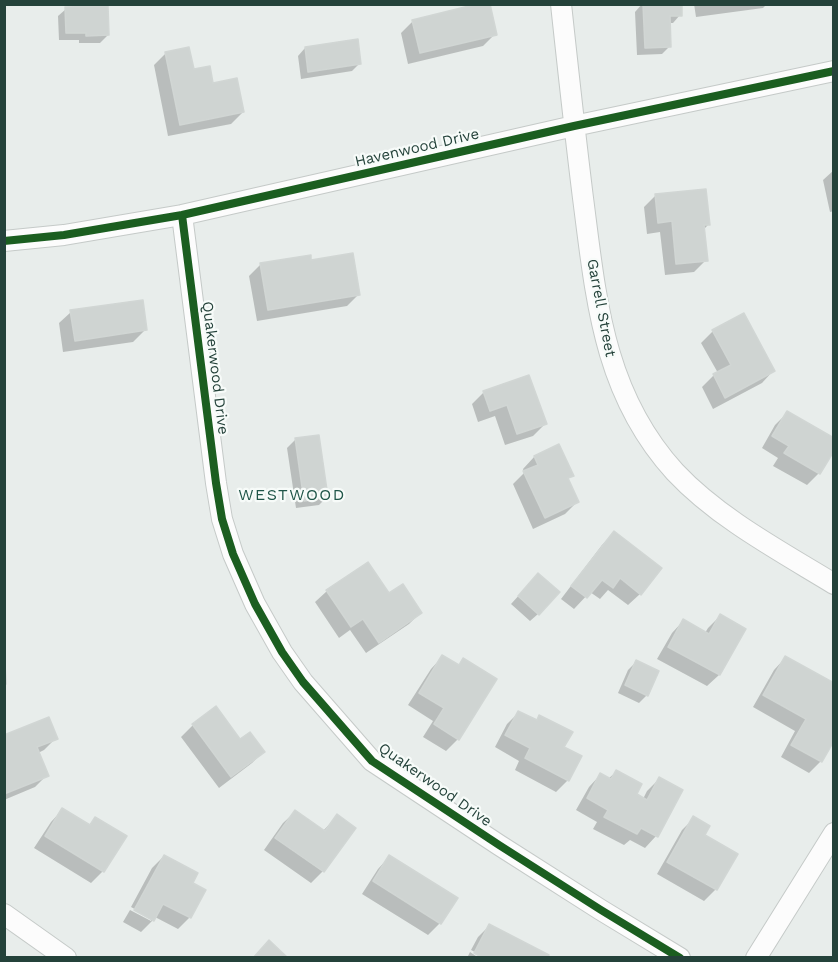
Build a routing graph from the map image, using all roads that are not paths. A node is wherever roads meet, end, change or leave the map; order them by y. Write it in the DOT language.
graph roads {
  1 [pos="561,4"];
  2 [pos="834,71"];
  3 [pos="574,126"];
  4 [pos="182,215"];
  5 [pos="4,241"];
  6 [pos="834,584"];
  7 [pos="834,833"];
  8 [pos="4,914"];
  9 [pos="66,957"];
  10 [pos="680,957"];
  11 [pos="756,957"];
  1 -- 3 [label="street, Garrell Street"];
  2 -- 3 [label="street, Havenwood Drive"];
  3 -- 4 [label="street, Havenwood Drive"];
  3 -- 6 [label="street, Garrell Street"];
  4 -- 5 [label="street, Havenwood Drive"];
  4 -- 10 [label="street, Quakerwood Drive"];
  7 -- 11 [label="street"];
  8 -- 9 [label="street"];
}
